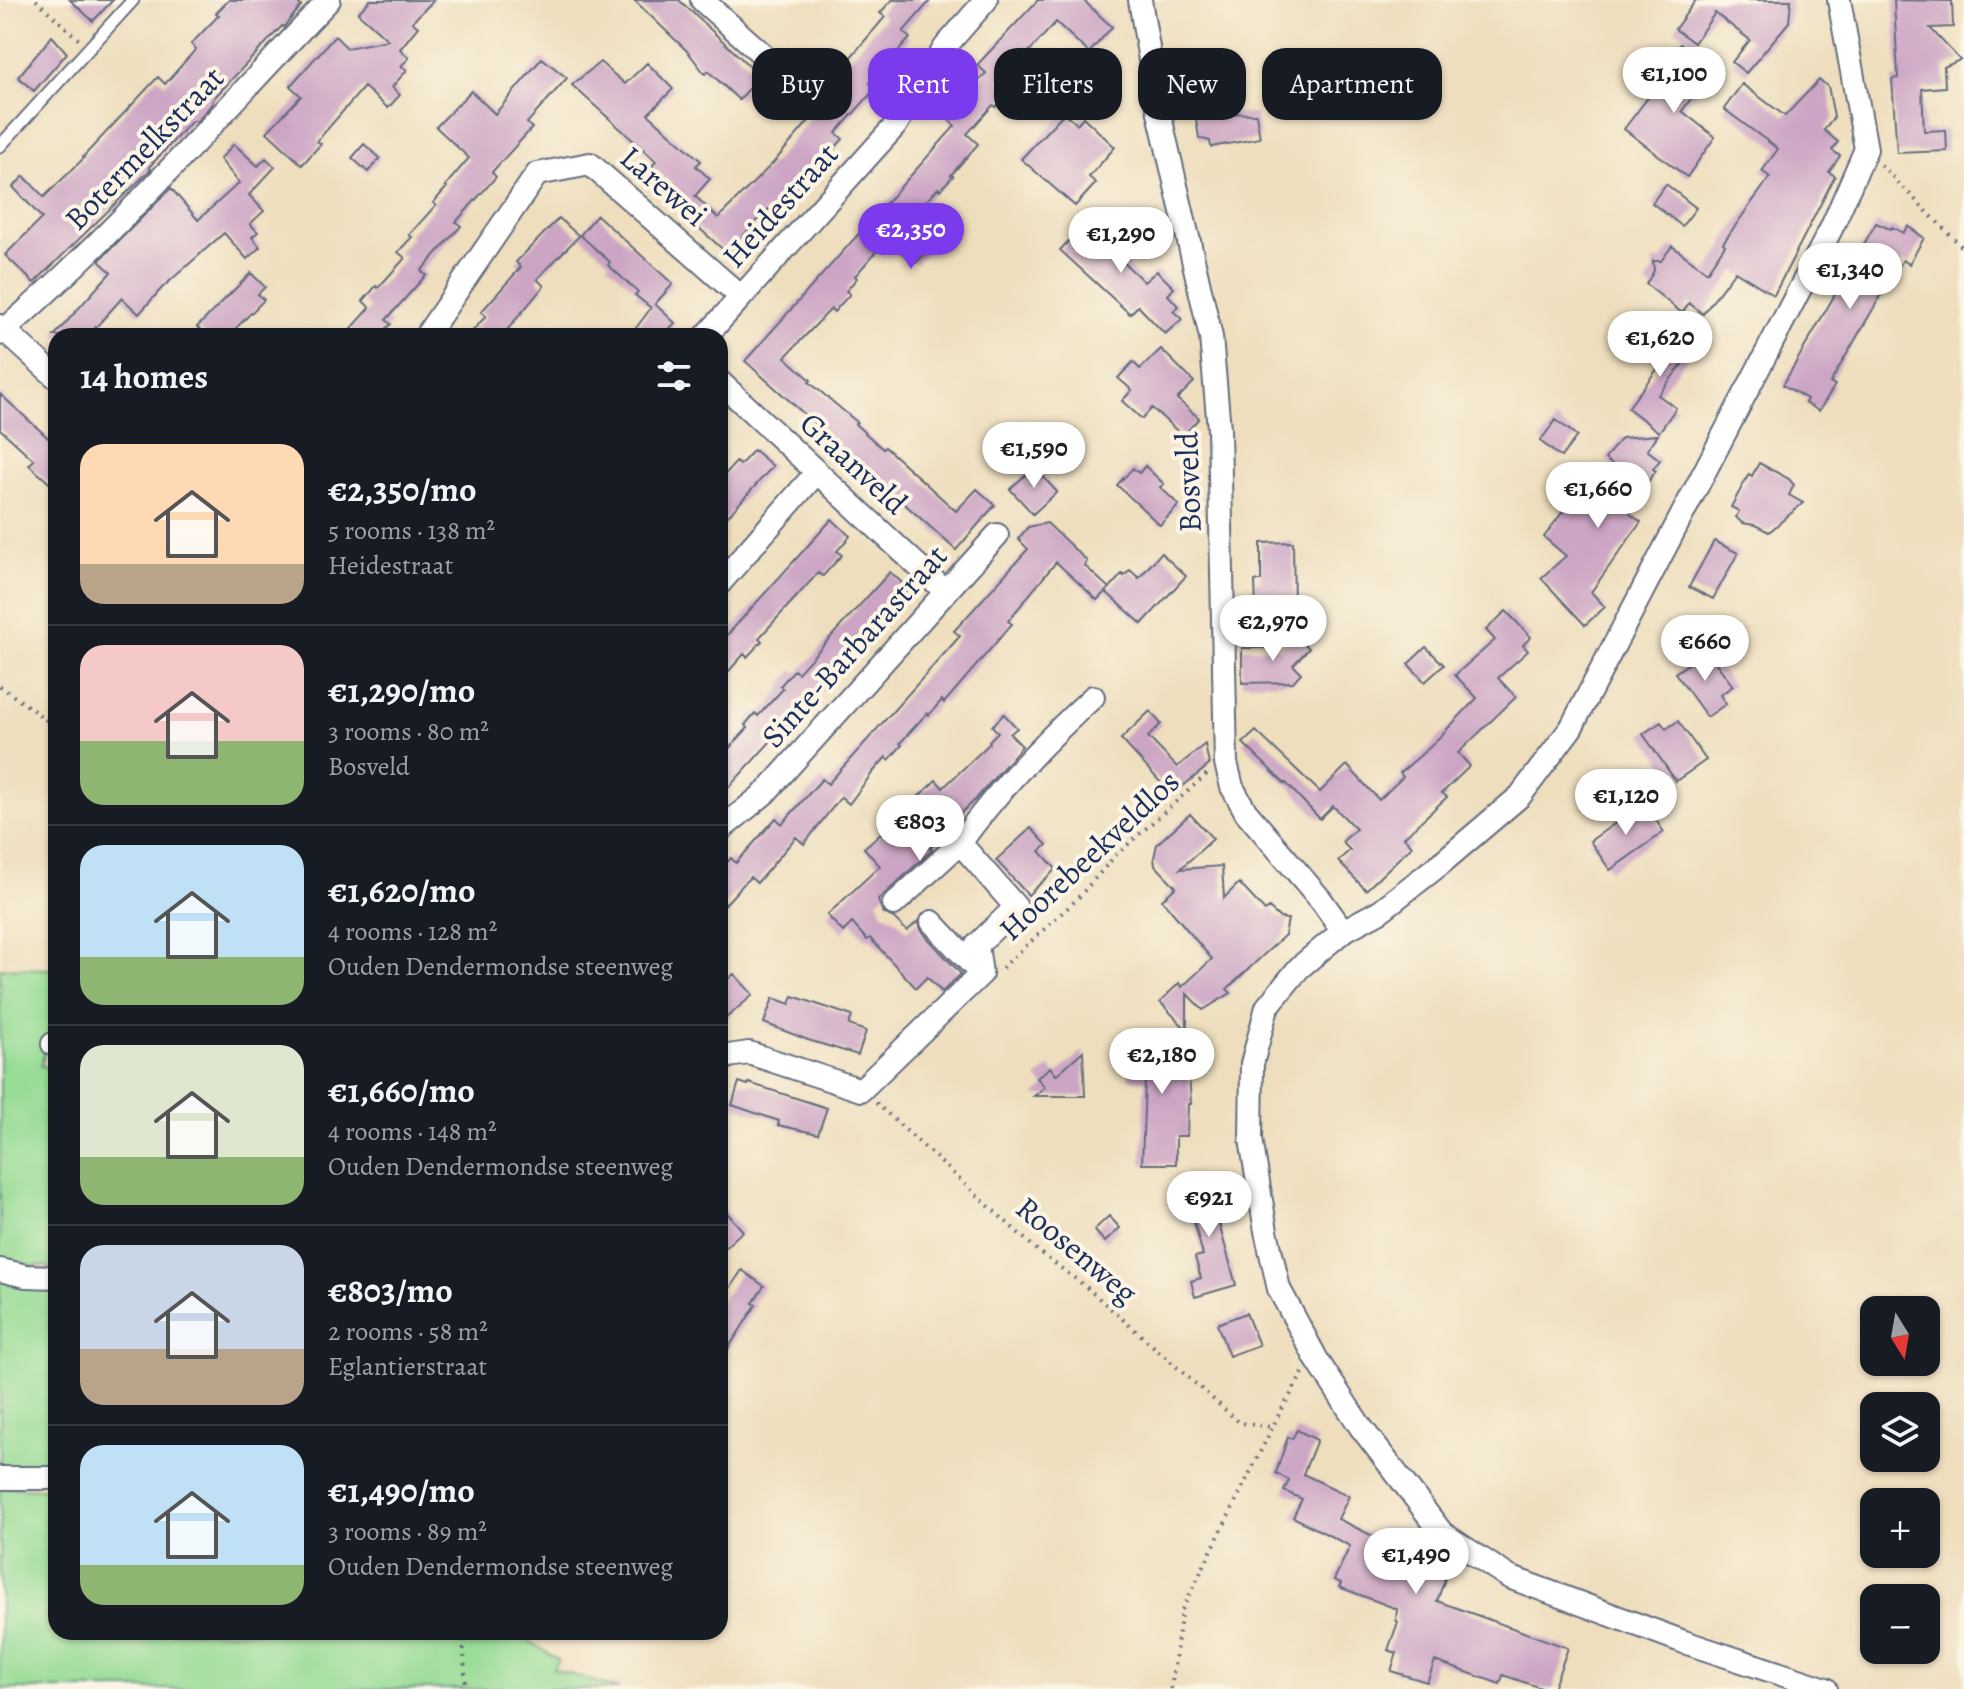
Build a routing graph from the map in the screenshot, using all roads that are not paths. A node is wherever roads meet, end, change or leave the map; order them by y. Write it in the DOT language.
graph roads {
  1 [pos="133,0"];
  2 [pos="329,0"];
  3 [pos="702,0"];
  4 [pos="986,0"];
  5 [pos="1140,0"];
  6 [pos="1839,0"];
  7 [pos="755,48"];
  8 [pos="0,146"];
  9 [pos="740,296"];
  10 [pos="431,328"];
  11 [pos="713,328"];
  12 [pos="2,330"];
  13 [pos="48,370"];
  14 [pos="728,389"];
  15 [pos="817,472"];
  16 [pos="997,535"];
  17 [pos="728,574"];
  18 [pos="945,591"];
  19 [pos="1093,697"];
  20 [pos="728,823"];
  21 [pos="960,843"];
  22 [pos="894,904"];
  23 [pos="932,922"];
  24 [pos="1343,931"];
  25 [pos="981,974"];
  26 [pos="728,1056"];
  27 [pos="0,1270"];
  28 [pos="48,1277"];
  29 [pos="0,1478"];
  30 [pos="48,1478"];
  31 [pos="1826,1689"];
  1 -- 8 [label="lane"];
  2 -- 12 [label="street, Botermelkstraat"];
  3 -- 7 [label="street"];
  4 -- 9 [label="street, Heidestraat"];
  5 -- 24 [label="street, Bosveld"];
  6 -- 24 [label="street"];
  9 -- 10 [label="street, Larewei"];
  9 -- 11 [label="street, Heidestraat"];
  12 -- 13 [label="street"];
  14 -- 15 [label="street, Graanveld"];
  15 -- 17 [label="street"];
  15 -- 18 [label="street, Graanveld"];
  16 -- 18 [label="street, Sinte-Barbarastraat"];
  18 -- 20 [label="street, Sinte-Barbarastraat"];
  19 -- 21 [label="street"];
  21 -- 22 [label="street"];
  21 -- 25 [label="street"];
  23 -- 25 [label="street"];
  24 -- 31 [label="street"];
  25 -- 26 [label="street"];
  27 -- 28 [label="street"];
  29 -- 30 [label="street"];
}
